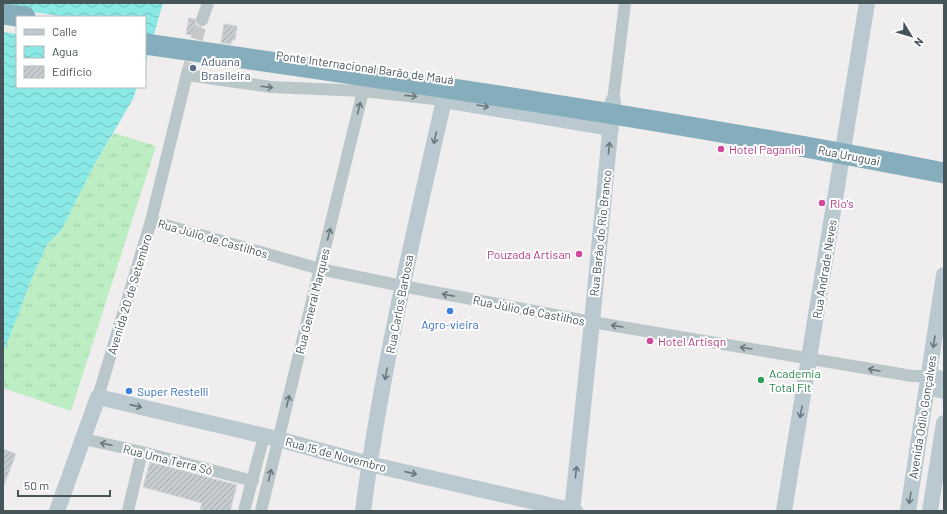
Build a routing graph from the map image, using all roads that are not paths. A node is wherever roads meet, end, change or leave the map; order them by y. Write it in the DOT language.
graph roads {
  1 [pos="208,3"];
  2 [pos="626,3"];
  3 [pos="867,3"];
  4 [pos="3,14"];
  5 [pos="18,16"];
  6 [pos="202,20"];
  7 [pos="3,24"];
  8 [pos="16,26"];
  9 [pos="146,35"];
  10 [pos="146,44"];
  11 [pos="364,91"];
  12 [pos="444,100"];
  13 [pos="583,103"];
  14 [pos="612,114"];
  15 [pos="844,146"];
  16 [pos="944,160"];
  17 [pos="944,173"];
  18 [pos="151,221"];
  19 [pos="320,269"];
  20 [pos="944,282"];
  21 [pos="402,286"];
  22 [pos="592,322"];
  23 [pos="810,358"];
  24 [pos="933,380"];
  25 [pos="944,392"];
  26 [pos="98,397"];
  27 [pos="944,423"];
  28 [pos="271,438"];
  29 [pos="84,439"];
  30 [pos="142,452"];
  31 [pos="370,464"];
  32 [pos="252,481"];
  33 [pos="57,511"];
  34 [pos="128,511"];
  35 [pos="244,511"];
  36 [pos="261,511"];
  37 [pos="364,511"];
  38 [pos="573,511"];
  39 [pos="784,511"];
  40 [pos="908,511"];
  41 [pos="930,511"];
  1 -- 6 [label="street"];
  2 -- 14 [label="street, Rua Barão do Rio Branco"];
  3 -- 15 [label="street, Rua Andrade Neves"];
  4 -- 5 [label="highway"];
  7 -- 8 [label="highway"];
  9 -- 13 [label="highway, Ponte Internacional Barão de Mauá"];
  10 -- 13 [label="highway, Ponte Internacional Barão de Mauá"];
  11 -- 12 [label="street, one-way"];
  18 -- 11 [label="street, Avenida 20 de Setembro, one-way"];
  19 -- 11 [label="street, Rua General Marques, one-way"];
  12 -- 14 [label="street, one-way"];
  12 -- 21 [label="street, Rua Carlos Barbosa, one-way"];
  13 -- 14 [label="highway, Rua Uruguai"];
  14 -- 15 [label="highway, Rua Uruguai"];
  22 -- 14 [label="street, Rua Barão do Rio Branco, one-way"];
  15 -- 16 [label="highway, Rua Uruguai"];
  15 -- 17 [label="highway, Rua Uruguai"];
  15 -- 23 [label="street, Rua Andrade Neves"];
  18 -- 19 [label="street, Rua Júlio de Castilhos"];
  18 -- 26 [label="street, Avenida 20 de Setembro"];
  19 -- 21 [label="street, Rua Júlio de Castilhos"];
  28 -- 19 [label="street, Rua General Marques, one-way"];
  20 -- 24 [label="street, Avenida Odilo Gonçalves, one-way"];
  22 -- 21 [label="street, Rua Júlio de Castilhos, one-way"];
  21 -- 31 [label="street, Rua Carlos Barbosa, one-way"];
  23 -- 22 [label="street, Rua Júlio de Castilhos, one-way"];
  38 -- 22 [label="street, Rua Barão do Rio Branco, one-way"];
  24 -- 23 [label="street, Rua Júlio de Castilhos, one-way"];
  23 -- 39 [label="street, Rua Andrade Neves, one-way"];
  24 -- 25 [label="street, Rua Júlio de Castilhos"];
  24 -- 40 [label="street, Avenida Odilo Gonçalves, one-way"];
  26 -- 28 [label="street, Rua 15 de Novembro, one-way"];
  26 -- 29 [label="street, Avenida 20 de Setembro"];
  27 -- 41 [label="street, Avenida Odilo Gonçalves"];
  28 -- 31 [label="street, Rua 15 de Novembro"];
  28 -- 32 [label="street"];
  36 -- 28 [label="street, Rua General Marques, one-way"];
  30 -- 29 [label="street, Rua Uma Terra Só, one-way"];
  29 -- 33 [label="street, Avenida 20 de Setembro"];
  30 -- 32 [label="street, Rua Uma Terra Só"];
  30 -- 34 [label="street"];
  31 -- 37 [label="street, Rua Carlos Barbosa"];
  31 -- 38 [label="street, Rua 15 de Novembro, one-way"];
  32 -- 35 [label="street"];
}
